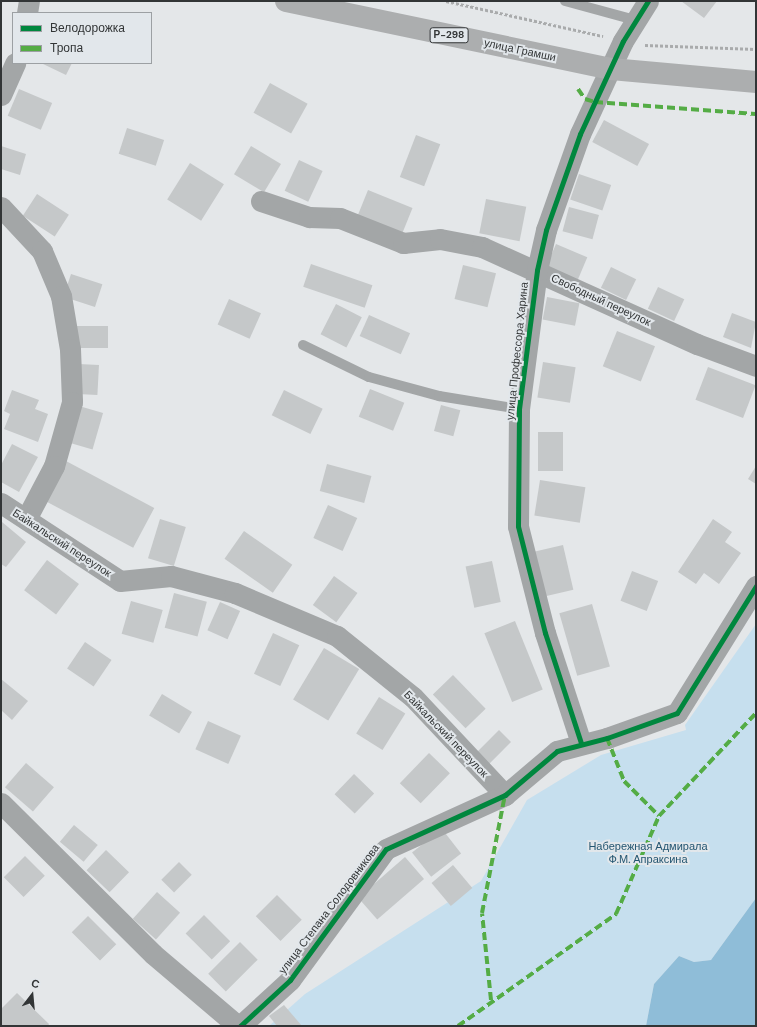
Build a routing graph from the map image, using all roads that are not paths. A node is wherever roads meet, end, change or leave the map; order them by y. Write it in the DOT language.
graph roads {
  1 [pos="29,1"];
  2 [pos="286,1"];
  3 [pos="565,1"];
  4 [pos="648,1"];
  5 [pos="27,12"];
  6 [pos="635,20"];
  7 [pos="16,64"];
  8 [pos="611,69"];
  9 [pos="756,82"];
  10 [pos="1,95"];
  11 [pos="261,202"];
  12 [pos="1,207"];
  13 [pos="537,270"];
  14 [pos="303,345"];
  15 [pos="756,366"];
  16 [pos="519,409"];
  17 [pos="1,503"];
  18 [pos="26,519"];
  19 [pos="756,586"];
  20 [pos="581,743"];
  21 [pos="504,795"];
  22 [pos="1,803"];
  23 [pos="239,1026"];
  1 -- 5 [label="street"];
  2 -- 8 [label="highway, улица Грамши / Р-298"];
  3 -- 6 [label="lane"];
  4 -- 6 [label="street, улица Профессора Харина"];
  6 -- 8 [label="street, улица Профессора Харина"];
  7 -- 10 [label="street"];
  8 -- 9 [label="highway, улица Грамши / Р-298"];
  8 -- 13 [label="street, улица Профессора Харина"];
  11 -- 13 [label="street, Свободный переулок"];
  12 -- 18 [label="street"];
  13 -- 15 [label="street, Свободный переулок"];
  13 -- 16 [label="street, улица Профессора Харина"];
  14 -- 16 [label="lane"];
  16 -- 20 [label="street, улица Профессора Харина"];
  17 -- 18 [label="street, Байкальский переулок"];
  18 -- 21 [label="street, Байкальский переулок"];
  19 -- 20 [label="street, улица Степана Солодовникова"];
  20 -- 21 [label="street, улица Степана Солодовникова"];
  21 -- 23 [label="street, улица Степана Солодовникова"];
  22 -- 23 [label="street"];
}
